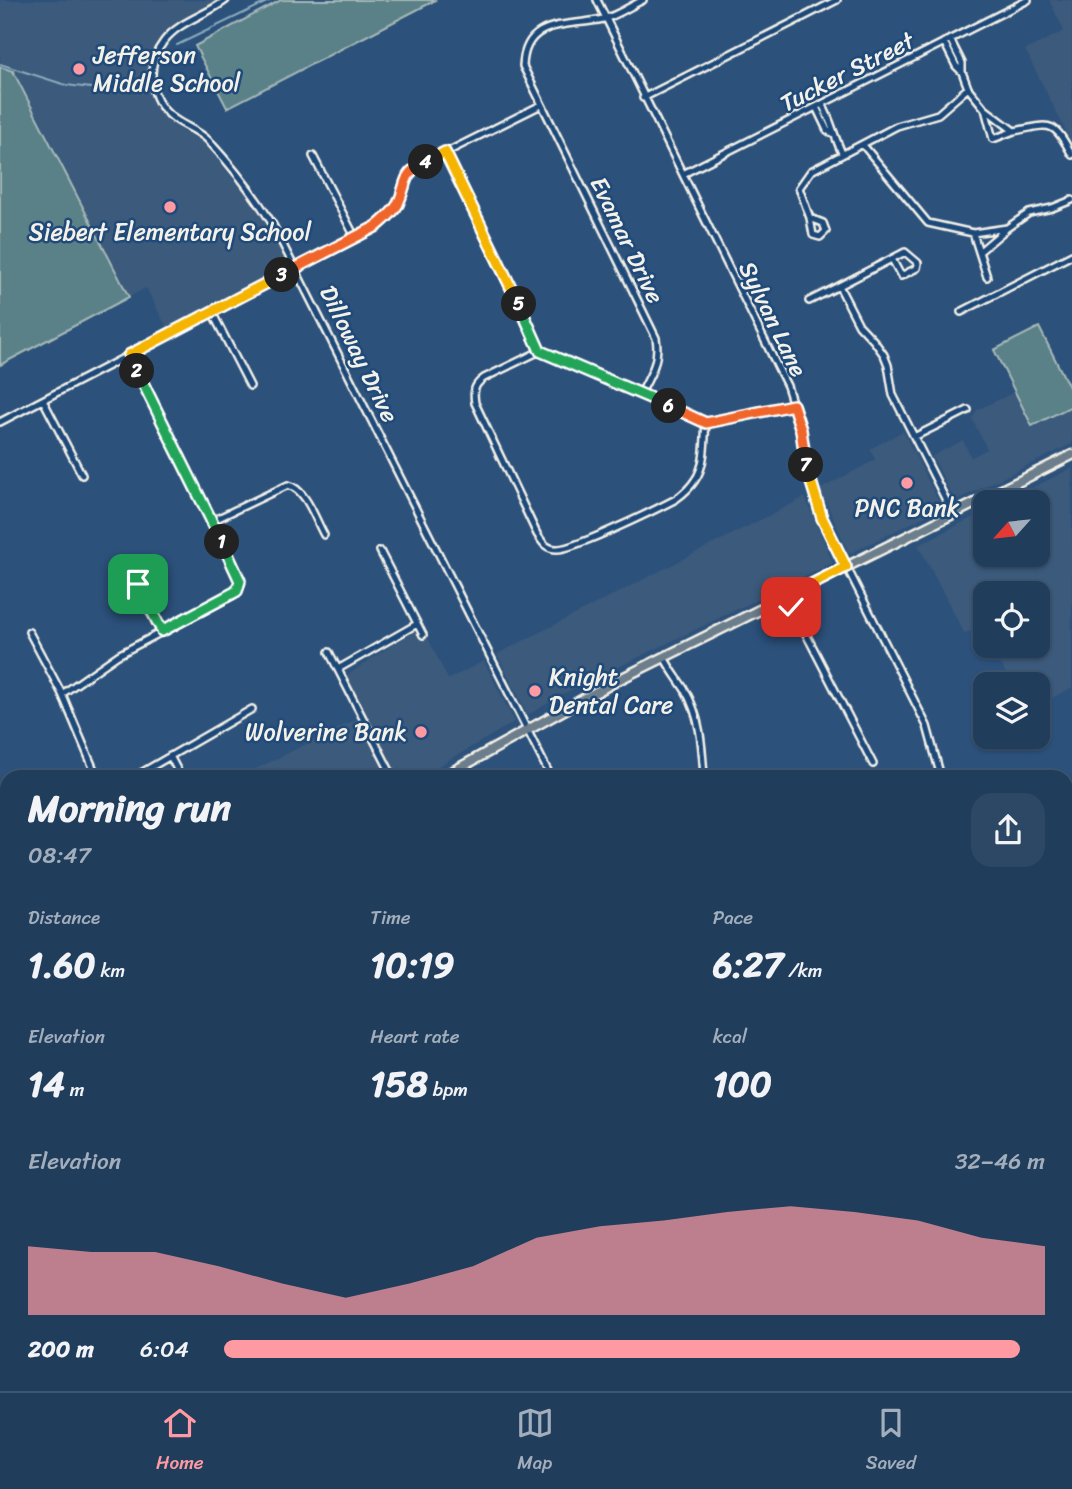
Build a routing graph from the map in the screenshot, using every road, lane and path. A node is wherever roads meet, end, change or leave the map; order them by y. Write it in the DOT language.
graph roads {
  1 [pos="226,0"];
  2 [pos="597,0"];
  3 [pos="643,0"];
  4 [pos="837,0"];
  5 [pos="1028,0"];
  6 [pos="606,19"];
  7 [pos="947,41"];
  8 [pos="968,88"];
  9 [pos="643,98"];
  10 [pos="541,105"];
  11 [pos="819,105"];
  12 [pos="985,109"];
  13 [pos="1014,131"];
  14 [pos="863,145"];
  15 [pos="445,152"];
  16 [pos="842,153"];
  17 [pos="1072,155"];
  18 [pos="313,156"];
  19 [pos="683,174"];
  20 [pos="1072,200"];
  21 [pos="810,218"];
  22 [pos="1007,228"];
  23 [pos="973,233"];
  24 [pos="355,237"];
  25 [pos="979,252"];
  26 [pos="1072,255"];
  27 [pos="892,259"];
  28 [pos="296,267"];
  29 [pos="987,277"];
  30 [pos="839,286"];
  31 [pos="809,301"];
  32 [pos="212,312"];
  33 [pos="961,312"];
  34 [pos="540,351"];
  35 [pos="129,355"];
  36 [pos="250,386"];
  37 [pos="641,393"];
  38 [pos="43,400"];
  39 [pos="793,405"];
  40 [pos="968,410"];
  41 [pos="0,422"];
  42 [pos="706,423"];
  43 [pos="914,437"];
  44 [pos="1072,455"];
  45 [pos="82,475"];
  46 [pos="953,514"];
  47 [pos="212,522"];
  48 [pos="324,535"];
  49 [pos="380,551"];
  50 [pos="846,567"];
  51 [pos="138,584"];
  52 [pos="787,597"];
  53 [pos="417,624"];
  54 [pos="162,631"];
  55 [pos="29,632"];
  56 [pos="423,635"];
  57 [pos="330,652"];
  58 [pos="664,657"];
  59 [pos="338,670"];
  60 [pos="62,694"];
  61 [pos="253,709"];
  62 [pos="526,729"];
  63 [pos="170,757"];
  64 [pos="873,764"];
  65 [pos="94,770"];
  66 [pos="147,770"];
  67 [pos="177,770"];
  68 [pos="389,770"];
  69 [pos="455,770"];
  70 [pos="547,770"];
  71 [pos="704,770"];
  72 [pos="939,770"];
  1 -- 28 [label="street, Dilloway Drive"];
  2 -- 6 [label="street, Sylvan Lane"];
  3 -- 6 [label="street, Evamar Drive"];
  4 -- 9 [label="street"];
  5 -- 7 [label="street, Tucker Street"];
  6 -- 9 [label="street, Sylvan Lane"];
  6 -- 10 [label="street, Evamar Drive"];
  7 -- 8 [label="street"];
  7 -- 11 [label="street, Tucker Street"];
  8 -- 12 [label="street"];
  8 -- 14 [label="street"];
  9 -- 19 [label="street, Sylvan Lane"];
  10 -- 15 [label="street"];
  10 -- 37 [label="street, Evamar Drive"];
  11 -- 16 [label="street"];
  11 -- 19 [label="street, Tucker Street"];
  12 -- 13 [label="street"];
  12 -- 13 [label="street"];
  13 -- 17 [label="street"];
  14 -- 16 [label="street"];
  14 -- 23 [label="street"];
  15 -- 24 [label="street"];
  15 -- 34 [label="street"];
  16 -- 21 [label="street"];
  18 -- 24 [label="street"];
  19 -- 39 [label="street, Sylvan Lane"];
  20 -- 22 [label="street"];
  22 -- 23 [label="street"];
  22 -- 25 [label="street"];
  23 -- 25 [label="street"];
  24 -- 28 [label="street"];
  25 -- 29 [label="street"];
  26 -- 33 [label="street"];
  27 -- 27 [label="street"];
  27 -- 30 [label="street"];
  28 -- 32 [label="street"];
  28 -- 62 [label="street, Dilloway Drive"];
  30 -- 31 [label="street"];
  30 -- 43 [label="street"];
  32 -- 35 [label="street"];
  32 -- 36 [label="street"];
  34 -- 37 [label="street"];
  34 -- 42 [label="street"];
  35 -- 38 [label="street"];
  35 -- 47 [label="street"];
  37 -- 42 [label="street"];
  38 -- 41 [label="street"];
  38 -- 45 [label="street"];
  39 -- 42 [label="street"];
  39 -- 50 [label="street, Sylvan Lane"];
  40 -- 43 [label="street"];
  43 -- 46 [label="street"];
  44 -- 46 [label="main road"];
  46 -- 50 [label="main road"];
  47 -- 48 [label="street"];
  47 -- 54 [label="street"];
  49 -- 53 [label="street"];
  50 -- 52 [label="main road"];
  50 -- 72 [label="street, Sylvan Lane"];
  51 -- 54 [label="street"];
  52 -- 58 [label="main road"];
  52 -- 64 [label="street"];
  53 -- 56 [label="street"];
  53 -- 59 [label="street"];
  54 -- 60 [label="street"];
  55 -- 60 [label="street"];
  57 -- 59 [label="street"];
  58 -- 62 [label="main road"];
  58 -- 71 [label="street"];
  59 -- 68 [label="street"];
  60 -- 65 [label="street"];
  61 -- 63 [label="street"];
  62 -- 69 [label="main road"];
  62 -- 70 [label="street, Dilloway Drive"];
  63 -- 66 [label="street"];
  63 -- 67 [label="street"];
}
